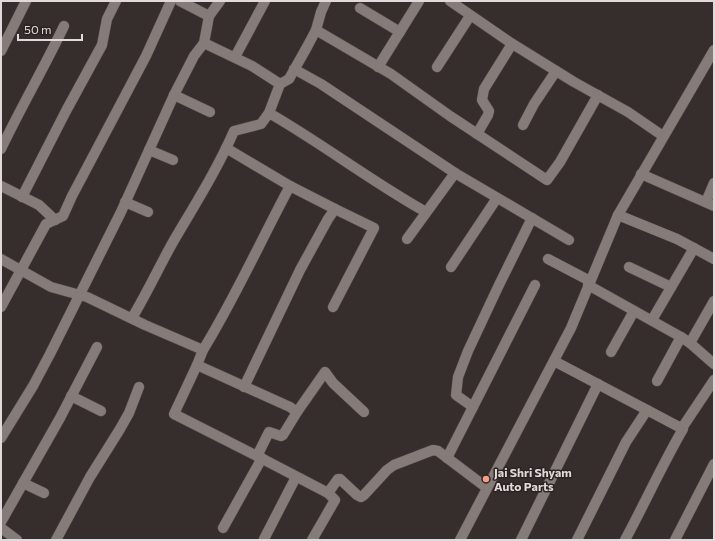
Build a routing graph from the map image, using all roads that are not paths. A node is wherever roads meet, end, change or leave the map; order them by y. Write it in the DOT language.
graph roads {
  1 [pos="26,1"];
  2 [pos="116,1"];
  3 [pos="171,1"];
  4 [pos="180,1"];
  5 [pos="220,1"];
  6 [pos="265,1"];
  7 [pos="326,1"];
  8 [pos="419,1"];
  9 [pos="450,1"];
  10 [pos="360,8"];
  11 [pos="209,16"];
  12 [pos="470,16"];
  13 [pos="64,26"];
  14 [pos="316,30"];
  15 [pos="400,32"];
  16 [pos="204,43"];
  17 [pos="512,44"];
  18 [pos="714,50"];
  19 [pos="1,51"];
  20 [pos="235,57"];
  21 [pos="378,67"];
  22 [pos="437,67"];
  23 [pos="294,70"];
  24 [pos="556,71"];
  25 [pos="280,84"];
  26 [pos="174,95"];
  27 [pos="598,96"];
  28 [pos="210,112"];
  29 [pos="269,113"];
  30 [pos="523,124"];
  31 [pos="477,134"];
  32 [pos="663,136"];
  33 [pos="226,148"];
  34 [pos="1,149"];
  35 [pos="149,150"];
  36 [pos="173,160"];
  37 [pos="455,173"];
  38 [pos="641,174"];
  39 [pos="714,183"];
  40 [pos="1,186"];
  41 [pos="290,186"];
  42 [pos="22,197"];
  43 [pos="497,198"];
  44 [pos="126,202"];
  45 [pos="710,204"];
  46 [pos="335,210"];
  47 [pos="148,212"];
  48 [pos="426,212"];
  49 [pos="618,215"];
  50 [pos="532,218"];
  51 [pos="55,220"];
  52 [pos="407,239"];
  53 [pos="568,240"];
  54 [pos="694,248"];
  55 [pos="714,258"];
  56 [pos="1,259"];
  57 [pos="548,259"];
  58 [pos="451,267"];
  59 [pos="629,267"];
  60 [pos="21,271"];
  61 [pos="589,283"];
  62 [pos="535,285"];
  63 [pos="671,287"];
  64 [pos="80,295"];
  65 [pos="714,302"];
  66 [pos="1,307"];
  67 [pos="333,307"];
  68 [pos="634,311"];
  69 [pos="132,318"];
  70 [pos="652,320"];
  71 [pos="681,337"];
  72 [pos="690,343"];
  73 [pos="97,346"];
  74 [pos="203,350"];
  75 [pos="612,352"];
  76 [pos="554,361"];
  77 [pos="714,364"];
  78 [pos="197,365"];
  79 [pos="657,380"];
  80 [pos="714,380"];
  81 [pos="598,384"];
  82 [pos="244,386"];
  83 [pos="139,387"];
  84 [pos="71,396"];
  85 [pos="473,407"];
  86 [pos="647,410"];
  87 [pos="101,411"];
  88 [pos="297,412"];
  89 [pos="364,412"];
  90 [pos="682,428"];
  91 [pos="1,438"];
  92 [pos="259,457"];
  93 [pos="447,458"];
  94 [pos="714,464"];
  95 [pos="296,477"];
  96 [pos="24,483"];
  97 [pos="487,488"];
  98 [pos="44,493"];
  99 [pos="328,493"];
  100 [pos="1,522"];
  101 [pos="1,528"];
  102 [pos="223,528"];
  103 [pos="264,539"];
  104 [pos="16,540"];
  105 [pos="56,540"];
  106 [pos="312,540"];
  107 [pos="460,540"];
  108 [pos="521,540"];
  109 [pos="577,540"];
  110 [pos="625,540"];
  111 [pos="675,540"];
  1 -- 19 [label="street"];
  2 -- 42 [label="street"];
  3 -- 51 [label="street"];
  4 -- 11 [label="street"];
  5 -- 11 [label="street"];
  6 -- 20 [label="street"];
  7 -- 14 [label="street"];
  8 -- 15 [label="street"];
  9 -- 12 [label="street"];
  10 -- 15 [label="street"];
  11 -- 16 [label="street"];
  12 -- 17 [label="street"];
  12 -- 22 [label="street"];
  13 -- 34 [label="street"];
  14 -- 21 [label="street"];
  14 -- 23 [label="street"];
  15 -- 21 [label="street"];
  16 -- 20 [label="street"];
  16 -- 26 [label="street"];
  17 -- 24 [label="street"];
  17 -- 31 [label="street"];
  18 -- 32 [label="street"];
  20 -- 25 [label="street"];
  21 -- 31 [label="street"];
  23 -- 25 [label="street"];
  23 -- 37 [label="street"];
  24 -- 27 [label="street"];
  24 -- 30 [label="street"];
  25 -- 29 [label="street"];
  26 -- 28 [label="street"];
  26 -- 35 [label="street"];
  27 -- 31 [label="street"];
  27 -- 32 [label="street"];
  29 -- 33 [label="street"];
  29 -- 48 [label="street"];
  32 -- 38 [label="street"];
  33 -- 41 [label="street"];
  33 -- 69 [label="street"];
  35 -- 36 [label="street"];
  35 -- 44 [label="street"];
  37 -- 43 [label="street"];
  37 -- 48 [label="street"];
  38 -- 45 [label="street"];
  38 -- 49 [label="street"];
  39 -- 45 [label="street"];
  40 -- 42 [label="street"];
  41 -- 46 [label="street"];
  41 -- 74 [label="street"];
  42 -- 51 [label="street"];
  43 -- 50 [label="street"];
  43 -- 58 [label="street"];
  44 -- 47 [label="street"];
  44 -- 64 [label="street"];
  46 -- 67 [label="street"];
  46 -- 82 [label="street"];
  48 -- 52 [label="street"];
  49 -- 54 [label="street"];
  49 -- 61 [label="street"];
  50 -- 53 [label="street"];
  50 -- 85 [label="street"];
  51 -- 60 [label="street"];
  54 -- 55 [label="street"];
  54 -- 63 [label="street"];
  56 -- 60 [label="street"];
  57 -- 61 [label="street"];
  59 -- 63 [label="street"];
  60 -- 64 [label="street"];
  60 -- 66 [label="street"];
  61 -- 68 [label="street"];
  61 -- 76 [label="street"];
  62 -- 85 [label="street"];
  63 -- 70 [label="street"];
  64 -- 69 [label="street"];
  64 -- 91 [label="street"];
  65 -- 72 [label="street"];
  68 -- 70 [label="street"];
  68 -- 75 [label="street"];
  69 -- 74 [label="street"];
  70 -- 71 [label="street"];
  71 -- 72 [label="street"];
  71 -- 79 [label="street"];
  72 -- 77 [label="street"];
  73 -- 84 [label="street"];
  74 -- 78 [label="street"];
  76 -- 81 [label="street"];
  76 -- 97 [label="street"];
  78 -- 82 [label="street"];
  78 -- 92 [label="street"];
  80 -- 90 [label="street"];
  81 -- 86 [label="street"];
  81 -- 108 [label="street"];
  82 -- 88 [label="street"];
  83 -- 105 [label="street"];
  84 -- 87 [label="street"];
  84 -- 96 [label="street"];
  85 -- 93 [label="street"];
  86 -- 90 [label="street"];
  86 -- 109 [label="street"];
  88 -- 89 [label="street"];
  88 -- 92 [label="street"];
  90 -- 110 [label="street"];
  92 -- 95 [label="street"];
  92 -- 102 [label="street"];
  93 -- 97 [label="street"];
  93 -- 99 [label="street"];
  94 -- 111 [label="street"];
  95 -- 99 [label="street"];
  95 -- 103 [label="street"];
  96 -- 98 [label="street"];
  96 -- 100 [label="street"];
  97 -- 107 [label="street"];
  99 -- 106 [label="street"];
  101 -- 104 [label="street"];
}
